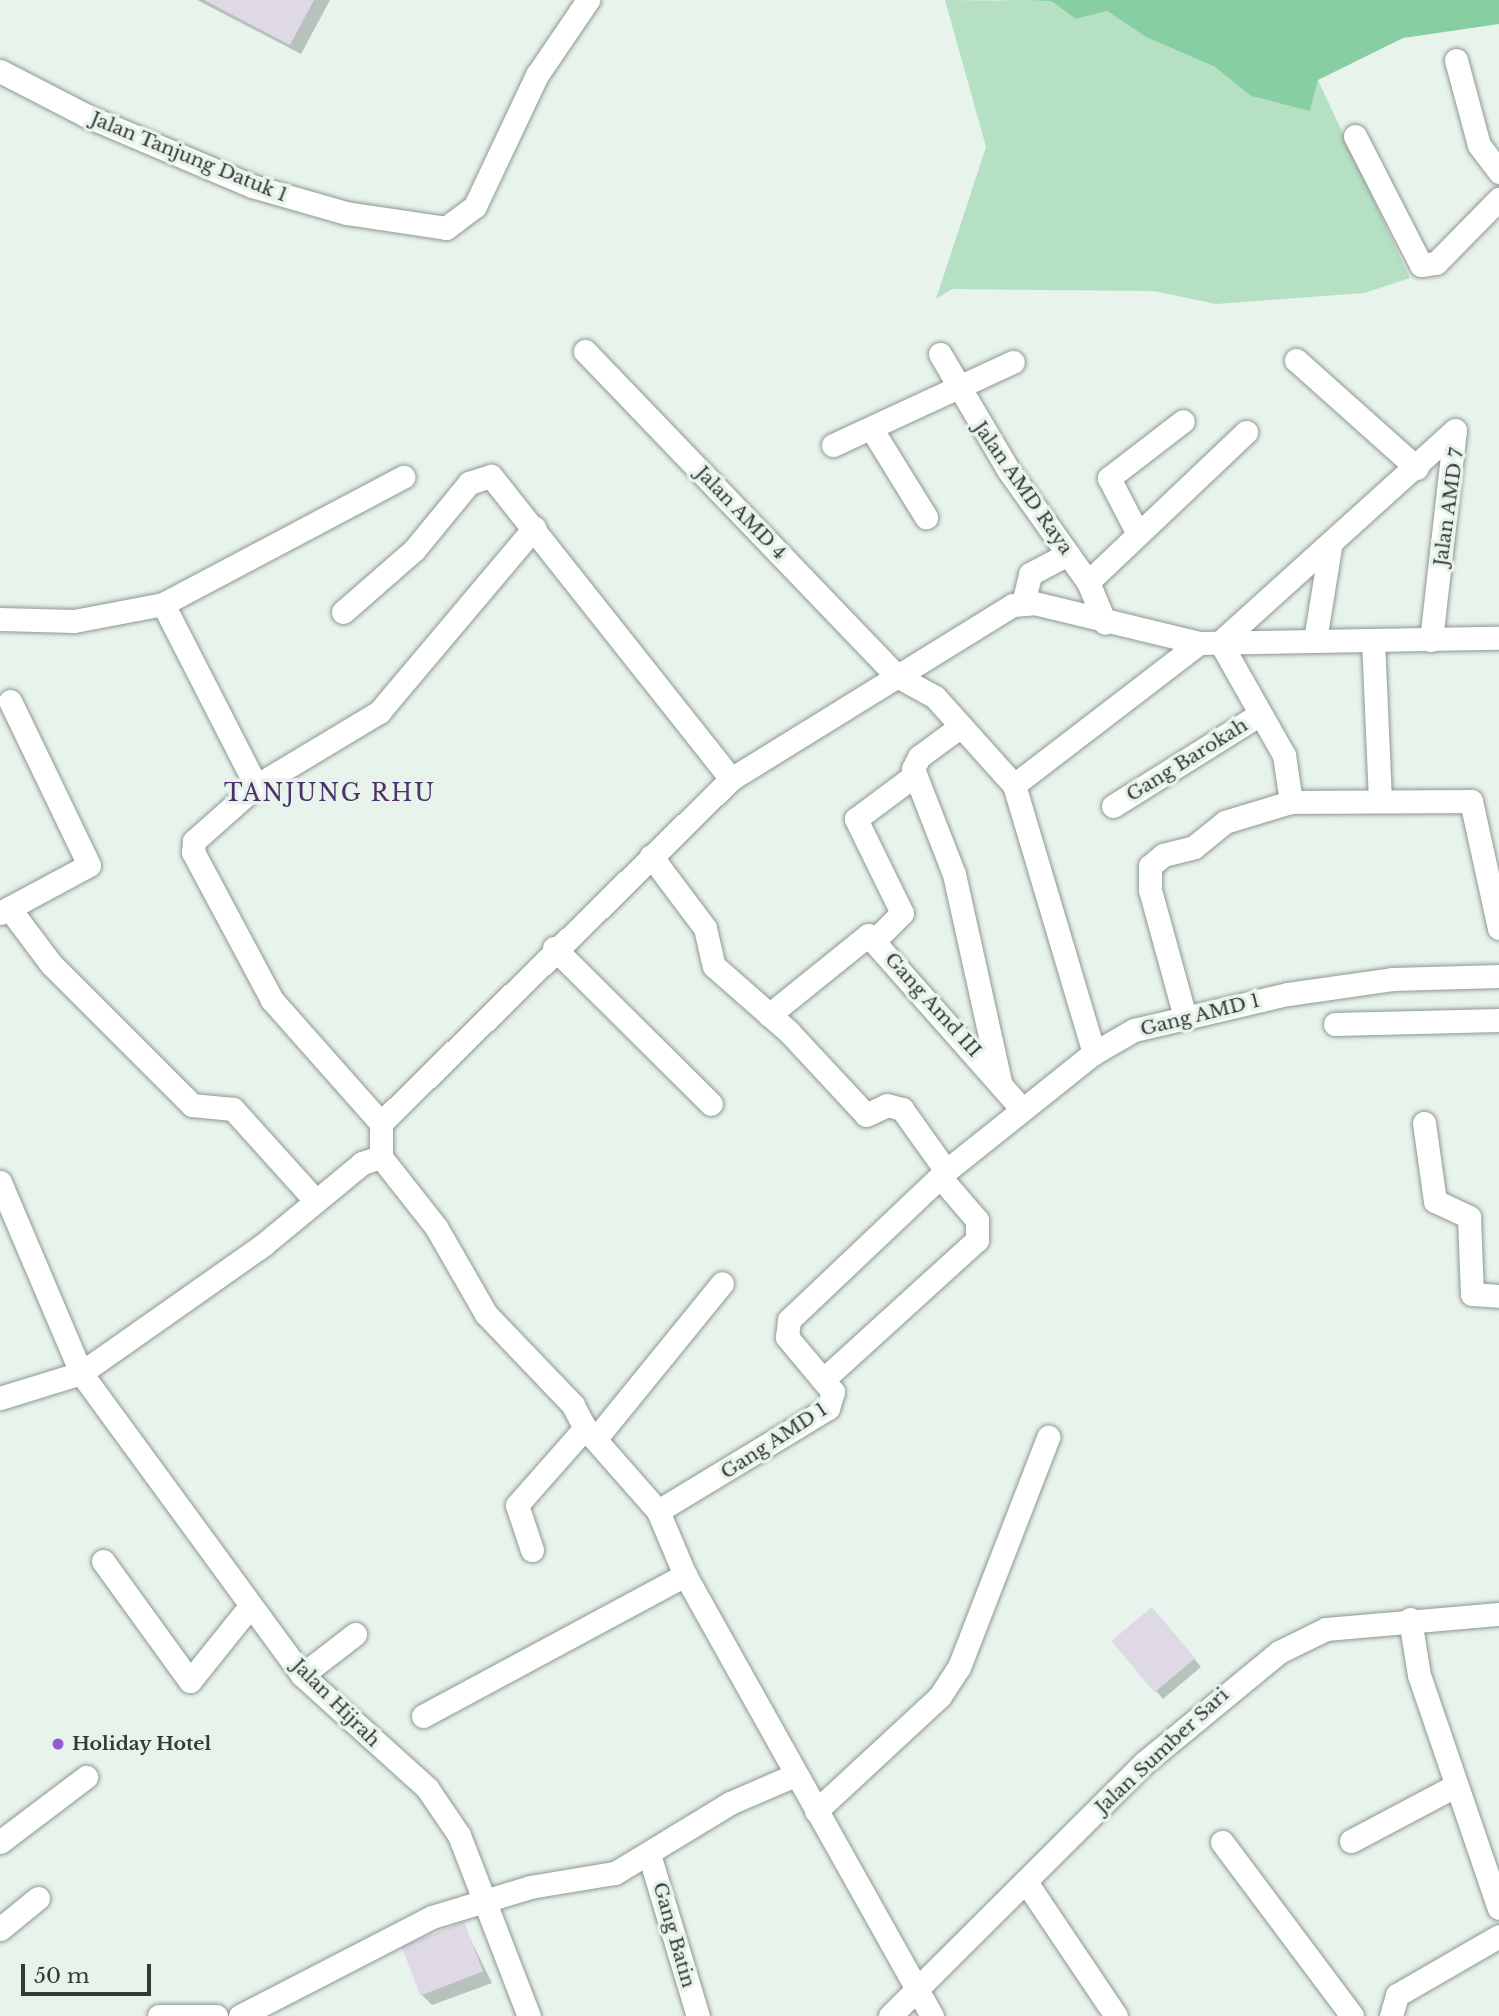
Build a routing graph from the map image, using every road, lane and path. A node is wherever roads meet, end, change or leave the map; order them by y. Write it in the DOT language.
graph roads {
  1 [pos="588,0"];
  2 [pos="1456,60"];
  3 [pos="0,71"];
  4 [pos="1355,136"];
  5 [pos="1499,172"];
  6 [pos="1499,199"];
  7 [pos="585,351"];
  8 [pos="940,354"];
  9 [pos="1296,360"];
  10 [pos="1013,362"];
  11 [pos="958,392"];
  12 [pos="1182,421"];
  13 [pos="871,428"];
  14 [pos="1246,432"];
  15 [pos="833,445"];
  16 [pos="1417,468"];
  17 [pos="403,477"];
  18 [pos="926,517"];
  19 [pos="534,528"];
  20 [pos="1138,534"];
  21 [pos="1330,547"];
  22 [pos="1068,554"];
  23 [pos="1088,582"];
  24 [pos="1023,603"];
  25 [pos="163,604"];
  26 [pos="344,612"];
  27 [pos="0,619"];
  28 [pos="1105,623"];
  29 [pos="1499,638"];
  30 [pos="1315,639"];
  31 [pos="1431,639"];
  32 [pos="1373,640"];
  33 [pos="1209,643"];
  34 [pos="897,676"];
  35 [pos="10,701"];
  36 [pos="1260,713"];
  37 [pos="961,726"];
  38 [pos="915,775"];
  39 [pos="731,779"];
  40 [pos="1014,785"];
  41 [pos="256,786"];
  42 [pos="1380,801"];
  43 [pos="1292,802"];
  44 [pos="1113,806"];
  45 [pos="651,856"];
  46 [pos="4,911"];
  47 [pos="1499,928"];
  48 [pos="875,940"];
  49 [pos="554,948"];
  50 [pos="1499,976"];
  51 [pos="769,1015"];
  52 [pos="1185,1017"];
  53 [pos="1499,1020"];
  54 [pos="1335,1024"];
  55 [pos="1094,1053"];
  56 [pos="1000,1081"];
  57 [pos="711,1104"];
  58 [pos="1022,1109"];
  59 [pos="381,1123"];
  60 [pos="1424,1124"];
  61 [pos="381,1157"];
  62 [pos="943,1174"];
  63 [pos="0,1182"];
  64 [pos="314,1199"];
  65 [pos="722,1283"];
  66 [pos="1499,1296"];
  67 [pos="81,1373"];
  68 [pos="824,1379"];
  69 [pos="0,1398"];
  70 [pos="591,1433"];
  71 [pos="1048,1437"];
  72 [pos="658,1511"];
  73 [pos="532,1550"];
  74 [pos="103,1561"];
  75 [pos="685,1575"];
  76 [pos="250,1606"];
  77 [pos="1499,1614"];
  78 [pos="1410,1619"];
  79 [pos="355,1633"];
  80 [pos="302,1675"];
  81 [pos="423,1716"];
  82 [pos="795,1775"];
  83 [pos="86,1777"];
  84 [pos="1455,1786"];
  85 [pos="816,1811"];
  86 [pos="1351,1841"];
  87 [pos="0,1842"];
  88 [pos="1222,1842"];
  89 [pos="649,1854"];
  90 [pos="1026,1882"];
  91 [pos="38,1898"];
  92 [pos="487,1903"];
  93 [pos="1499,1908"];
  94 [pos="0,1929"];
  95 [pos="1499,1936"];
  96 [pos="916,1993"];
  97 [pos="159,2016"];
  98 [pos="216,2016"];
  99 [pos="240,2016"];
  100 [pos="529,2016"];
  101 [pos="698,2016"];
  102 [pos="890,2016"];
  103 [pos="932,2016"];
  104 [pos="1116,2016"];
  105 [pos="1352,2016"];
  106 [pos="1391,2016"];
  1 -- 3 [label="street, Jalan Tanjung Datuk 1"];
  2 -- 5 [label="street"];
  4 -- 6 [label="street"];
  7 -- 34 [label="street, Jalan AMD 4"];
  8 -- 11 [label="street, Jalan AMD Raya"];
  9 -- 16 [label="street, Jalan AMD 7"];
  10 -- 11 [label="street"];
  11 -- 13 [label="street"];
  11 -- 22 [label="street, Jalan AMD Raya"];
  12 -- 20 [label="street"];
  13 -- 15 [label="street"];
  13 -- 18 [label="street"];
  14 -- 20 [label="street"];
  16 -- 21 [label="street, Jalan AMD 7"];
  16 -- 31 [label="street, Jalan AMD 7"];
  17 -- 25 [label="street"];
  19 -- 26 [label="street"];
  19 -- 39 [label="street"];
  19 -- 41 [label="street"];
  20 -- 23 [label="street"];
  21 -- 30 [label="street"];
  21 -- 33 [label="street, Jalan AMD 7"];
  22 -- 23 [label="street, Jalan AMD Raya"];
  22 -- 24 [label="street"];
  23 -- 28 [label="street, Jalan AMD Raya"];
  24 -- 28 [label="street"];
  24 -- 34 [label="street"];
  25 -- 27 [label="street"];
  25 -- 41 [label="street"];
  28 -- 33 [label="street"];
  29 -- 31 [label="street"];
  30 -- 32 [label="street"];
  30 -- 33 [label="street"];
  31 -- 32 [label="street"];
  32 -- 42 [label="street"];
  33 -- 36 [label="street, Gang Barokah"];
  33 -- 40 [label="street, Jalan AMD 7"];
  34 -- 37 [label="street"];
  34 -- 39 [label="street"];
  35 -- 46 [label="street"];
  36 -- 43 [label="street, Gang Barokah"];
  36 -- 44 [label="street, Gang Barokah"];
  37 -- 38 [label="street"];
  37 -- 40 [label="street"];
  38 -- 48 [label="street, Gang Amd III"];
  38 -- 56 [label="street"];
  39 -- 45 [label="street"];
  40 -- 55 [label="street"];
  41 -- 59 [label="street"];
  42 -- 43 [label="street"];
  42 -- 47 [label="street"];
  43 -- 52 [label="street"];
  45 -- 49 [label="street"];
  45 -- 51 [label="street"];
  46 -- 64 [label="street"];
  48 -- 51 [label="street"];
  48 -- 56 [label="street, Gang Amd III"];
  49 -- 57 [label="street"];
  49 -- 59 [label="street"];
  50 -- 52 [label="street, Gang AMD 1"];
  51 -- 62 [label="street"];
  52 -- 55 [label="street, Gang AMD 1"];
  53 -- 54 [label="street"];
  55 -- 58 [label="street, Gang AMD 1"];
  56 -- 58 [label="street, Gang Amd III"];
  58 -- 62 [label="street, Gang AMD 1"];
  59 -- 61 [label="street"];
  60 -- 66 [label="street"];
  61 -- 64 [label="street"];
  61 -- 70 [label="street"];
  62 -- 68 [label="street"];
  62 -- 68 [label="street, Gang AMD 1"];
  63 -- 67 [label="street, Jalan Hijrah"];
  64 -- 67 [label="street"];
  65 -- 70 [label="street"];
  67 -- 69 [label="street"];
  67 -- 76 [label="street, Jalan Hijrah"];
  68 -- 72 [label="street, Gang AMD 1"];
  70 -- 72 [label="street"];
  70 -- 73 [label="street"];
  71 -- 85 [label="street"];
  72 -- 75 [label="street"];
  74 -- 76 [label="street"];
  75 -- 81 [label="street"];
  75 -- 82 [label="street"];
  76 -- 80 [label="street, Jalan Hijrah"];
  77 -- 78 [label="street, Jalan Sumber Sari"];
  78 -- 84 [label="street"];
  78 -- 90 [label="street, Jalan Sumber Sari"];
  79 -- 80 [label="street"];
  80 -- 92 [label="street, Jalan Hijrah"];
  82 -- 85 [label="street"];
  82 -- 89 [label="street"];
  83 -- 87 [label="street"];
  84 -- 86 [label="street"];
  84 -- 93 [label="street"];
  85 -- 96 [label="street"];
  88 -- 105 [label="street"];
  89 -- 92 [label="street"];
  89 -- 101 [label="street, Gang Batin"];
  90 -- 96 [label="street, Jalan Sumber Sari"];
  90 -- 104 [label="street"];
  91 -- 94 [label="street"];
  92 -- 99 [label="street"];
  92 -- 100 [label="street, Jalan Hijrah"];
  95 -- 106 [label="street"];
  96 -- 102 [label="street, Jalan Sumber Sari"];
  96 -- 103 [label="street"];
  97 -- 98 [label="street"];
}
